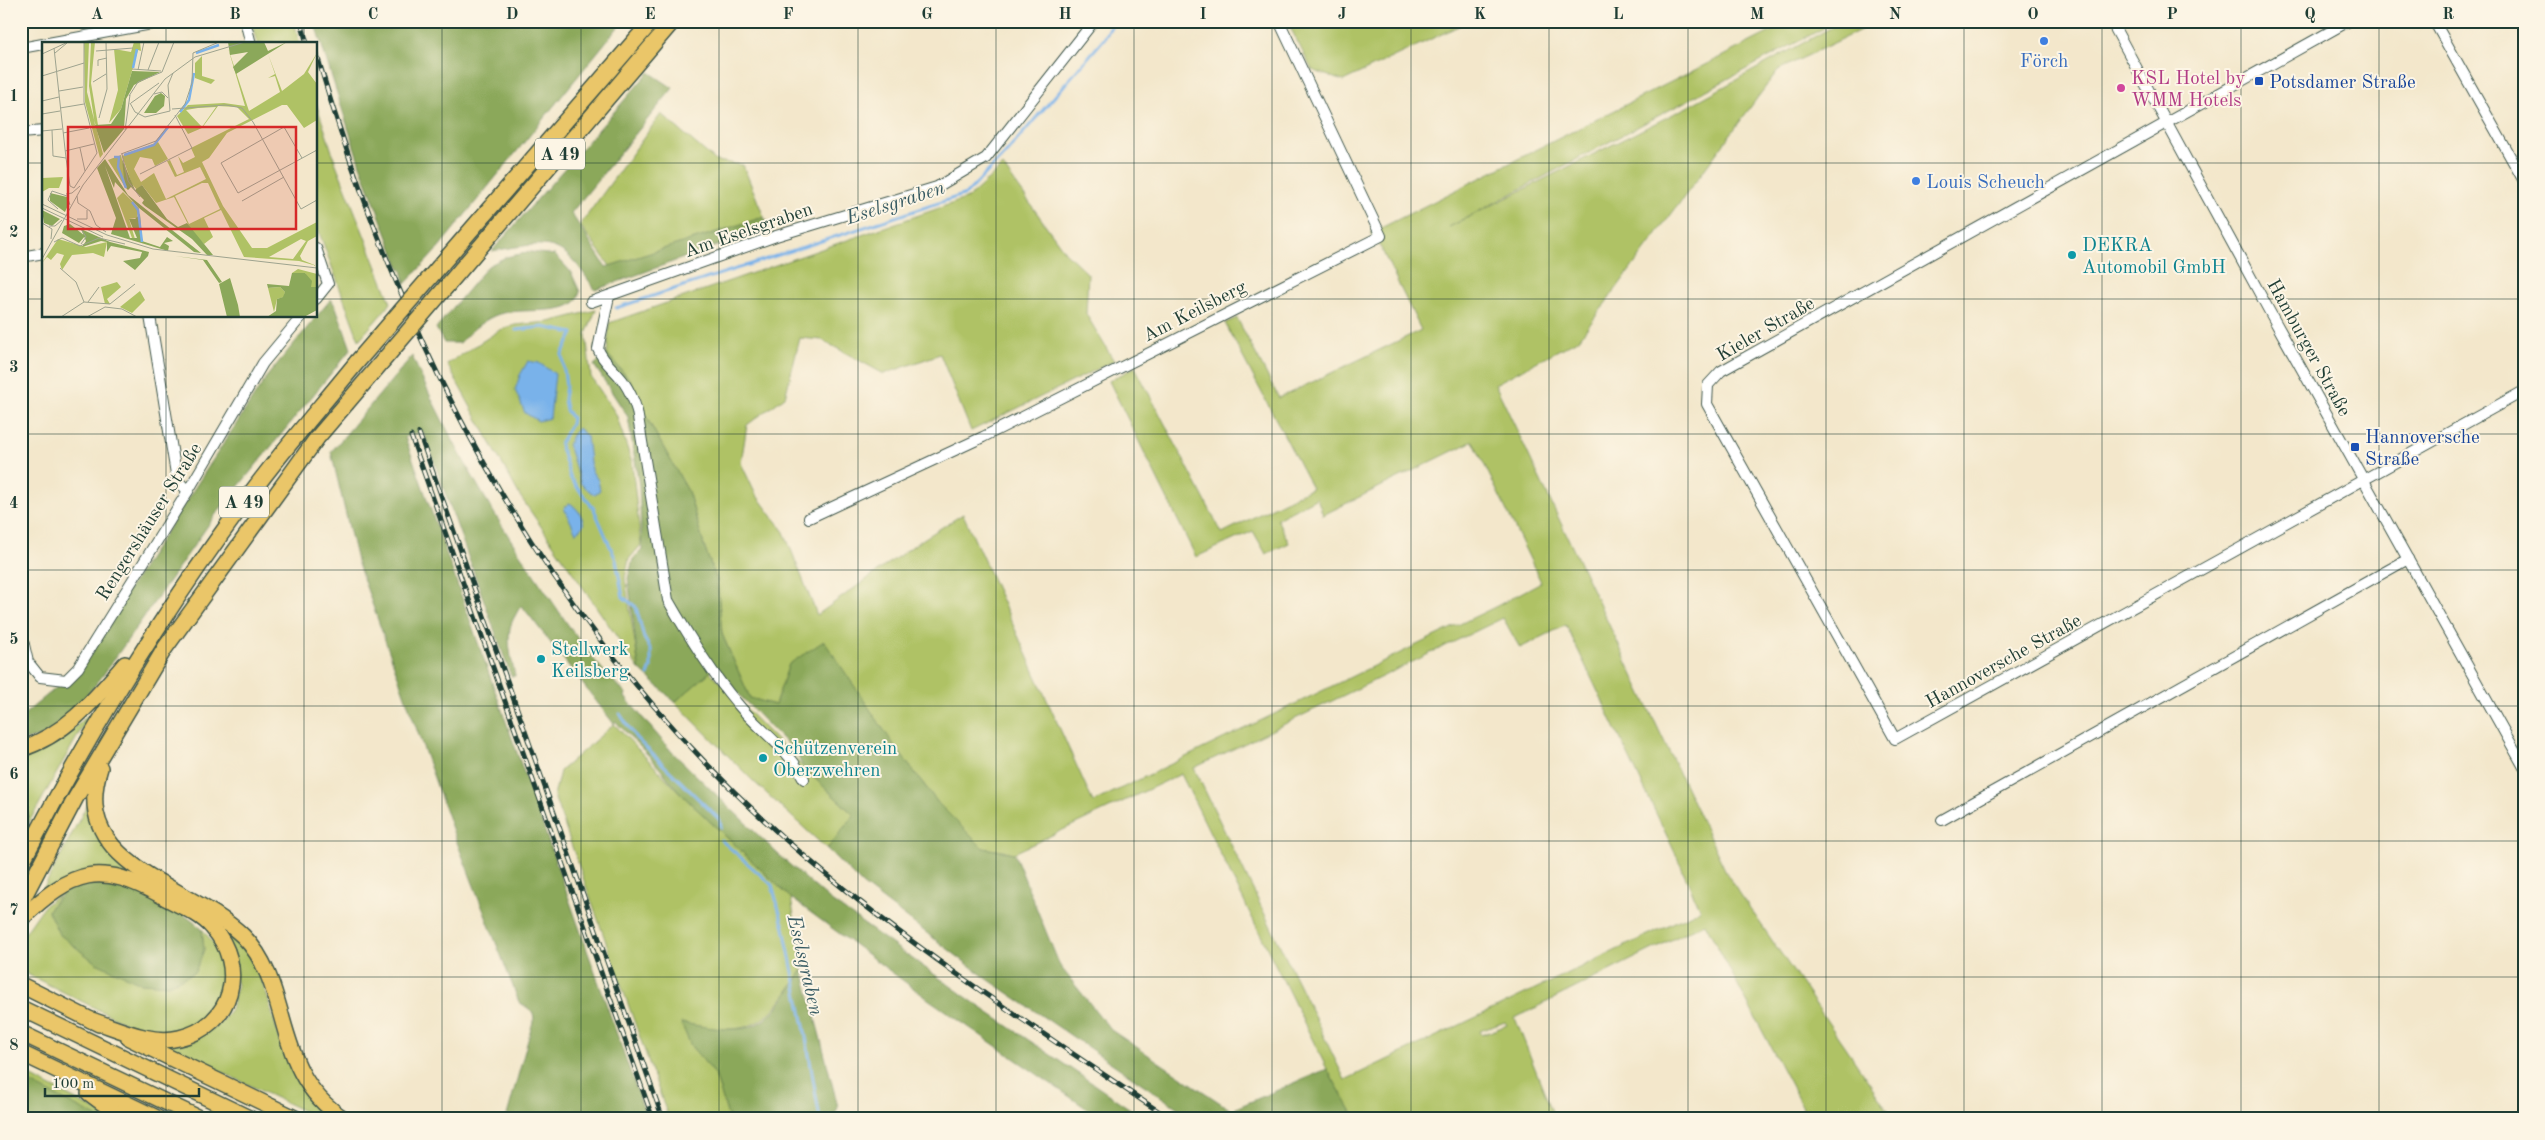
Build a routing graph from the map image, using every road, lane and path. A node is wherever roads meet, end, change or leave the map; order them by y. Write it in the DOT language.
graph roads {
  1 [pos="168,21"];
  2 [pos="245,21"];
  3 [pos="641,21"];
  4 [pos="652,21"];
  5 [pos="674,21"];
  6 [pos="1094,21"];
  7 [pos="1279,21"];
  8 [pos="2111,21"];
  9 [pos="2350,21"];
  10 [pos="2434,21"];
  11 [pos="54,42"];
  12 [pos="250,42"];
  13 [pos="42,44"];
  14 [pos="21,48"];
  15 [pos="613,66"];
  16 [pos="2167,123"];
  17 [pos="42,131"];
  18 [pos="21,133"];
  19 [pos="2524,181"];
  20 [pos="42,253"];
  21 [pos="318,254"];
  22 [pos="21,257"];
  23 [pos="318,296"];
  24 [pos="609,296"];
  25 [pos="591,302"];
  26 [pos="150,318"];
  27 [pos="300,318"];
  28 [pos="2524,391"];
  29 [pos="2365,480"];
  30 [pos="188,491"];
  31 [pos="809,518"];
  32 [pos="2408,559"];
  33 [pos="160,623"];
  34 [pos="21,632"];
  35 [pos="118,725"];
  36 [pos="1895,739"];
  37 [pos="21,749"];
  38 [pos="2524,767"];
  39 [pos="804,779"];
  40 [pos="21,809"];
  41 [pos="1942,820"];
  42 [pos="22,864"];
  43 [pos="21,902"];
  44 [pos="21,920"];
  45 [pos="21,985"];
  46 [pos="21,1008"];
  47 [pos="91,1020"];
  48 [pos="21,1033"];
  49 [pos="21,1053"];
  50 [pos="64,1074"];
  51 [pos="124,1119"];
  52 [pos="159,1119"];
  53 [pos="201,1119"];
  54 [pos="252,1119"];
  55 [pos="297,1119"];
  56 [pos="344,1119"];
  1 -- 11 [label="street"];
  2 -- 12 [label="street"];
  3 -- 15 [label="highway"];
  4 -- 15 [label="highway, A 49"];
  5 -- 35 [label="highway, A 49, bridge"];
  6 -- 24 [label="street, Am Eselsgraben"];
  7 -- 31 [label="street, Am Keilsberg"];
  8 -- 16 [label="street, Hamburger Straße"];
  9 -- 16 [label="street"];
  10 -- 19 [label="street"];
  13 -- 14 [label="street"];
  15 -- 33 [label="highway, A 49, bridge"];
  16 -- 29 [label="street, Hamburger Straße"];
  16 -- 36 [label="street, Kieler Straße"];
  17 -- 18 [label="street"];
  20 -- 22 [label="street"];
  21 -- 23 [label="street"];
  24 -- 25 [label="street, Am Eselsgraben"];
  24 -- 39 [label="street"];
  26 -- 30 [label="street"];
  27 -- 30 [label="street, Rengershäuser Straße"];
  28 -- 29 [label="street, Hannoversche Straße"];
  29 -- 32 [label="street, Hamburger Straße"];
  29 -- 36 [label="street, Hannoversche Straße"];
  30 -- 34 [label="street, Rengershäuser Straße"];
  32 -- 38 [label="street, Hamburger Straße"];
  32 -- 41 [label="street"];
  33 -- 37 [label="highway"];
  33 -- 42 [label="highway, A 49"];
  35 -- 43 [label="highway, A 49"];
  35 -- 56 [label="highway"];
  40 -- 42 [label="highway"];
  44 -- 47 [label="highway"];
  45 -- 47 [label="highway"];
  46 -- 54 [label="highway"];
  47 -- 55 [label="highway"];
  48 -- 53 [label="highway"];
  49 -- 50 [label="highway"];
  50 -- 51 [label="highway"];
  50 -- 52 [label="highway"];
}
